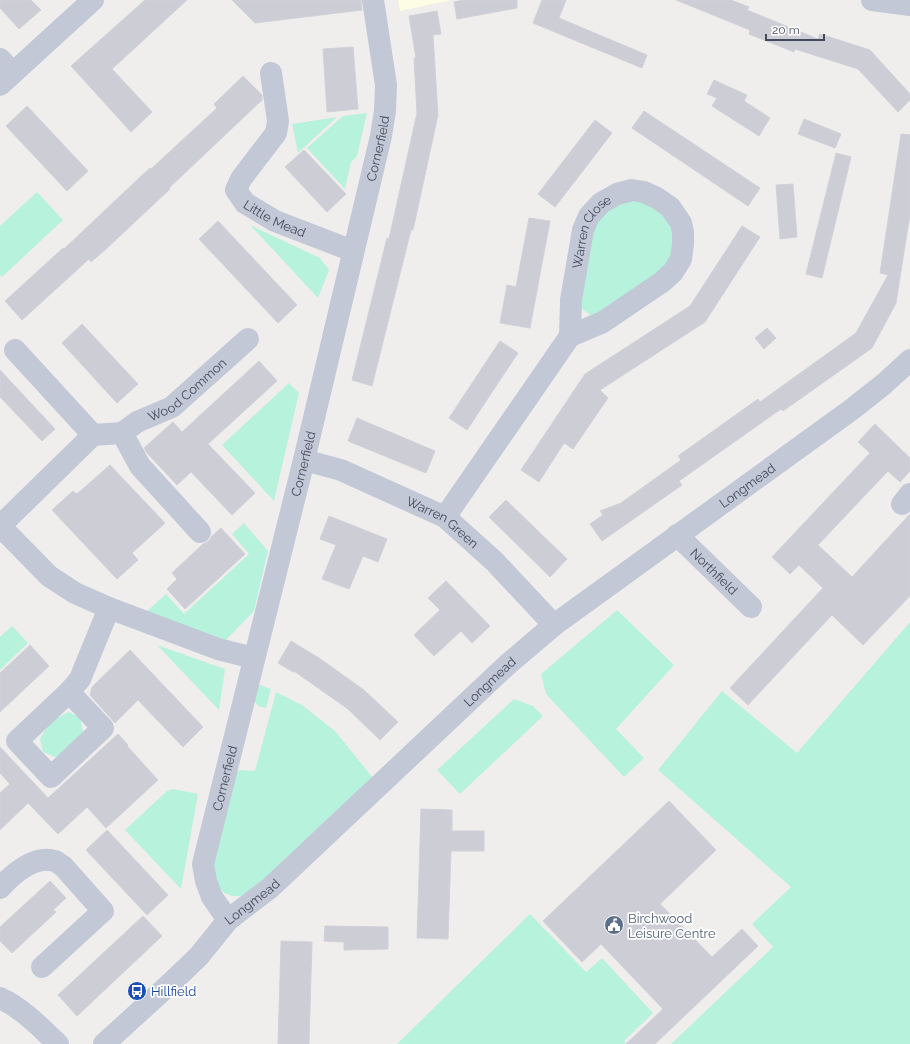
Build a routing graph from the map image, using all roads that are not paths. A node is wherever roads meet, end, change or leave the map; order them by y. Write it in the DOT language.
graph roads {
  1 [pos="93,0"];
  2 [pos="372,0"];
  3 [pos="872,0"];
  4 [pos="910,5"];
  5 [pos="4,72"];
  6 [pos="271,73"];
  7 [pos="353,251"];
  8 [pos="570,336"];
  9 [pos="248,338"];
  10 [pos="14,350"];
  11 [pos="910,361"];
  12 [pos="122,433"];
  13 [pos="93,435"];
  14 [pos="304,460"];
  15 [pos="445,517"];
  16 [pos="0,526"];
  17 [pos="200,532"];
  18 [pos="677,535"];
  19 [pos="751,607"];
  20 [pos="109,608"];
  21 [pos="554,625"];
  22 [pos="254,658"];
  23 [pos="69,692"];
  24 [pos="3,877"];
  25 [pos="228,920"];
  26 [pos="42,967"];
  27 [pos="0,998"];
  28 [pos="58,1044"];
  29 [pos="104,1044"];
  1 -- 5 [label="street"];
  2 -- 7 [label="street, Cornerfield"];
  3 -- 4 [label="street"];
  6 -- 7 [label="street, Little Mead"];
  7 -- 14 [label="street, Cornerfield"];
  8 -- 8 [label="street, Warren Close"];
  8 -- 15 [label="street"];
  9 -- 12 [label="street, Wood Common"];
  10 -- 13 [label="street"];
  11 -- 18 [label="street, Longmead"];
  12 -- 13 [label="street"];
  12 -- 17 [label="street"];
  13 -- 16 [label="street"];
  14 -- 15 [label="street, Warren Green"];
  14 -- 22 [label="street, Cornerfield"];
  15 -- 21 [label="street, Warren Green"];
  16 -- 20 [label="street"];
  18 -- 19 [label="street, Northfield"];
  18 -- 21 [label="street, Longmead"];
  20 -- 22 [label="street"];
  20 -- 23 [label="street"];
  21 -- 25 [label="street, Longmead"];
  22 -- 25 [label="street, Cornerfield"];
  24 -- 26 [label="street"];
  25 -- 29 [label="street, Longmead"];
  27 -- 28 [label="street"];
}
